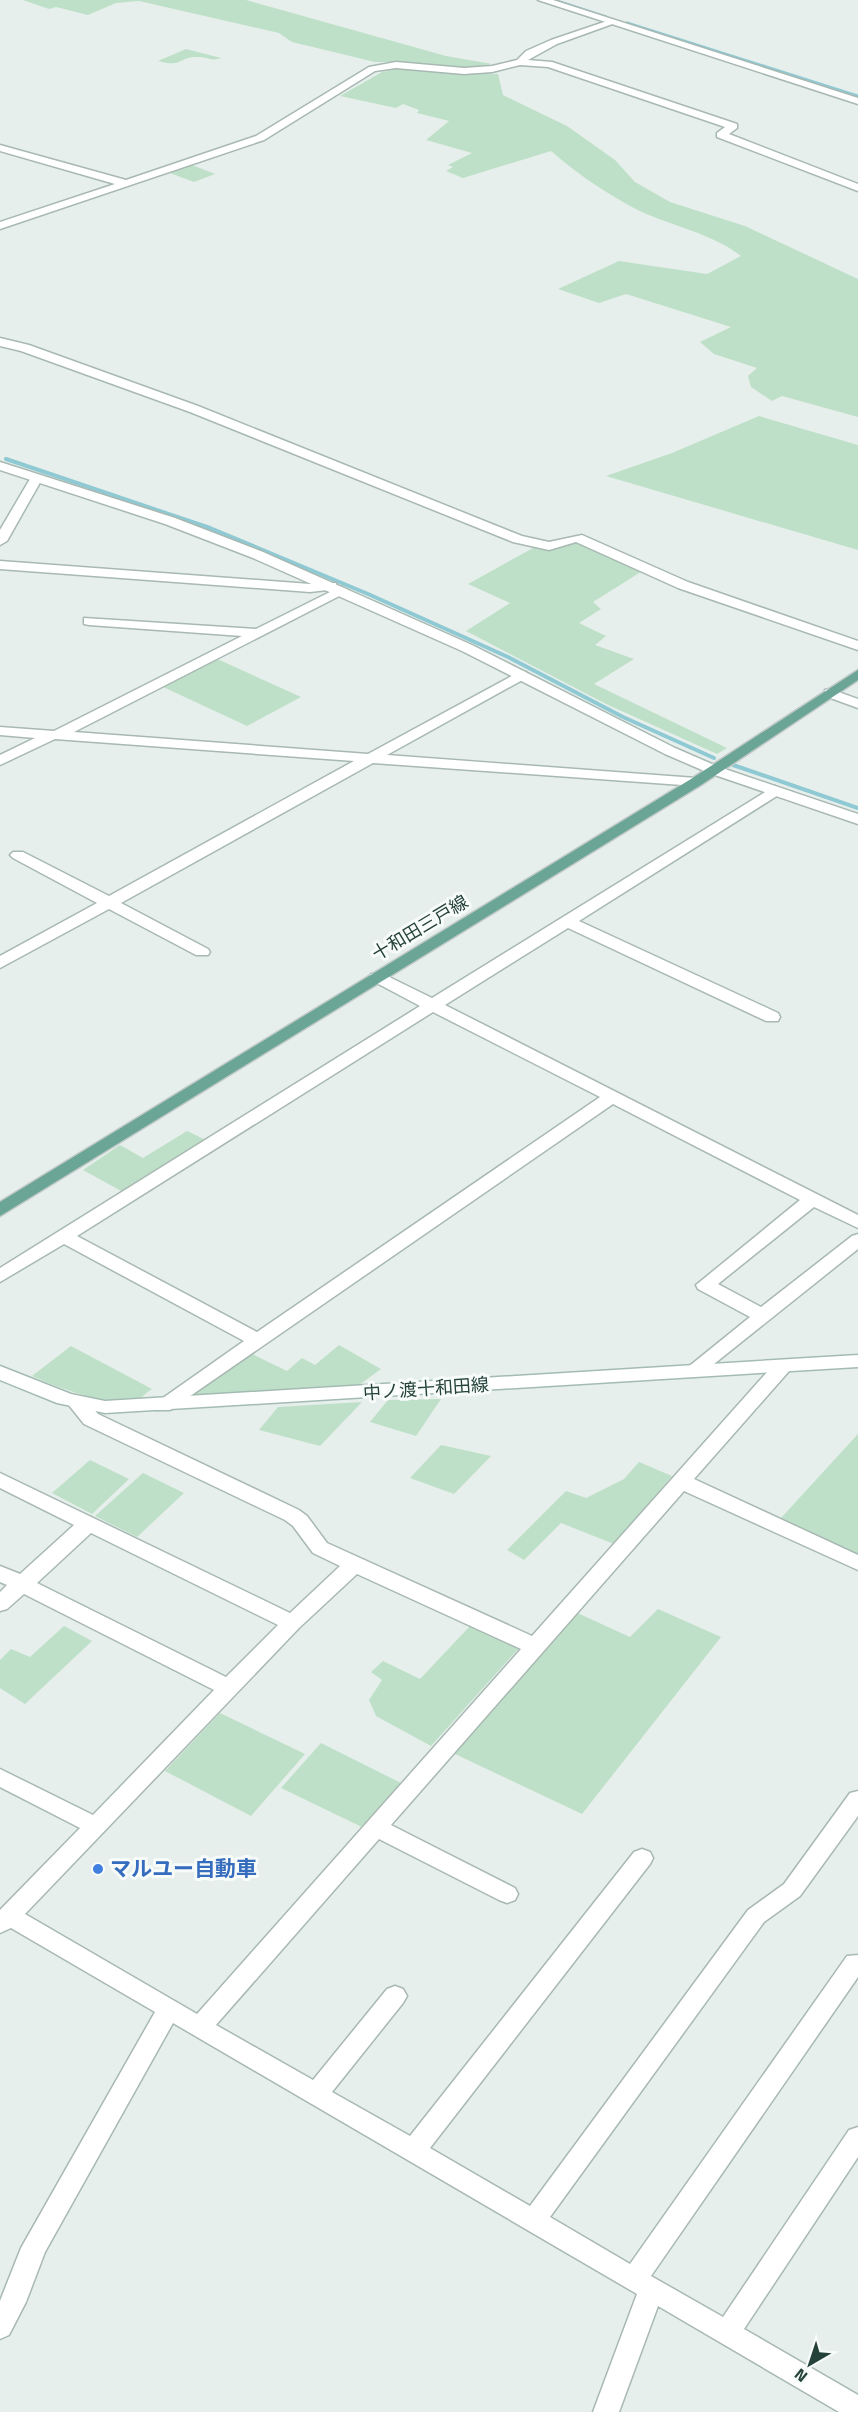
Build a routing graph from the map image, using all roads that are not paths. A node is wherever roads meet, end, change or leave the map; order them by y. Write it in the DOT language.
graph roads {
  1 [pos="543,0"];
  2 [pos="613,22"];
  3 [pos="520,62"];
  4 [pos="858,101"];
  5 [pos="0,148"];
  6 [pos="125,183"];
  7 [pos="858,188"];
  8 [pos="0,226"];
  9 [pos="0,342"];
  10 [pos="0,466"];
  11 [pos="36,479"];
  12 [pos="0,541"];
  13 [pos="0,565"];
  14 [pos="336,589"];
  15 [pos="89,621"];
  16 [pos="258,633"];
  17 [pos="858,646"];
  18 [pos="858,674"];
  19 [pos="521,675"];
  20 [pos="830,693"];
  21 [pos="858,704"];
  22 [pos="0,731"];
  23 [pos="54,735"];
  24 [pos="371,757"];
  25 [pos="0,761"];
  26 [pos="714,770"];
  27 [pos="696,782"];
  28 [pos="775,790"];
  29 [pos="858,819"];
  30 [pos="18,855"];
  31 [pos="109,904"];
  32 [pos="568,922"];
  33 [pos="202,952"];
  34 [pos="0,963"];
  35 [pos="377,977"];
  36 [pos="433,1006"];
  37 [pos="772,1017"];
  38 [pos="612,1096"];
  39 [pos="814,1198"];
  40 [pos="0,1210"];
  41 [pos="858,1222"];
  42 [pos="65,1237"];
  43 [pos="858,1240"];
  44 [pos="0,1276"];
  45 [pos="761,1315"];
  46 [pos="259,1341"];
  47 [pos="858,1361"];
  48 [pos="783,1366"];
  49 [pos="0,1372"];
  50 [pos="692,1372"];
  51 [pos="78,1404"];
  52 [pos="163,1405"];
  53 [pos="0,1480"];
  54 [pos="680,1482"];
  55 [pos="88,1523"];
  56 [pos="858,1563"];
  57 [pos="355,1564"];
  58 [pos="0,1573"];
  59 [pos="22,1585"];
  60 [pos="0,1604"];
  61 [pos="292,1623"];
  62 [pos="534,1646"];
  63 [pos="229,1688"];
  64 [pos="0,1777"];
  65 [pos="858,1799"];
  66 [pos="95,1826"];
  67 [pos="376,1828"];
  68 [pos="642,1858"];
  69 [pos="507,1894"];
  70 [pos="4,1920"];
  71 [pos="855,1963"];
  72 [pos="395,1996"];
  73 [pos="169,2009"];
  74 [pos="199,2028"];
  75 [pos="317,2093"];
  76 [pos="858,2137"];
  77 [pos="414,2150"];
  78 [pos="534,2220"];
  79 [pos="643,2283"];
  80 [pos="0,2326"];
  81 [pos="727,2332"];
  82 [pos="858,2409"];
  83 [pos="606,2412"];
  1 -- 2 [label="street"];
  2 -- 3 [label="street"];
  2 -- 4 [label="street"];
  3 -- 6 [label="street"];
  3 -- 7 [label="street"];
  5 -- 6 [label="street"];
  6 -- 8 [label="street"];
  9 -- 17 [label="street"];
  10 -- 11 [label="street"];
  11 -- 12 [label="street"];
  11 -- 14 [label="street"];
  13 -- 14 [label="street"];
  14 -- 16 [label="street"];
  14 -- 19 [label="street"];
  15 -- 16 [label="street"];
  16 -- 23 [label="street"];
  18 -- 20 [label="main road, 十和田三戸線"];
  19 -- 24 [label="street"];
  19 -- 26 [label="street"];
  20 -- 21 [label="street"];
  20 -- 26 [label="main road, 十和田三戸線"];
  22 -- 23 [label="street"];
  23 -- 24 [label="street"];
  23 -- 25 [label="street"];
  24 -- 27 [label="street"];
  24 -- 31 [label="street"];
  26 -- 27 [label="main road, 十和田三戸線"];
  26 -- 28 [label="street"];
  27 -- 35 [label="main road, 十和田三戸線"];
  28 -- 29 [label="street"];
  28 -- 32 [label="street"];
  30 -- 31 [label="street"];
  31 -- 33 [label="street"];
  31 -- 34 [label="street"];
  32 -- 36 [label="street"];
  32 -- 37 [label="street"];
  35 -- 36 [label="street"];
  35 -- 40 [label="main road, 十和田三戸線"];
  36 -- 38 [label="street"];
  36 -- 42 [label="street"];
  38 -- 39 [label="street"];
  38 -- 46 [label="street"];
  39 -- 41 [label="street"];
  39 -- 45 [label="street"];
  42 -- 44 [label="street"];
  42 -- 46 [label="street"];
  43 -- 45 [label="street"];
  45 -- 50 [label="street"];
  46 -- 52 [label="street"];
  47 -- 48 [label="street, 中ノ渡十和田線"];
  48 -- 50 [label="street, 中ノ渡十和田線"];
  48 -- 54 [label="street"];
  49 -- 51 [label="street, 中ノ渡十和田線"];
  50 -- 52 [label="street, 中ノ渡十和田線"];
  51 -- 52 [label="street, 中ノ渡十和田線"];
  51 -- 57 [label="street"];
  53 -- 55 [label="street"];
  54 -- 56 [label="street"];
  54 -- 62 [label="street"];
  55 -- 59 [label="street"];
  55 -- 61 [label="street"];
  57 -- 61 [label="street"];
  57 -- 62 [label="street"];
  58 -- 59 [label="street"];
  59 -- 60 [label="street"];
  59 -- 63 [label="street"];
  61 -- 63 [label="street"];
  62 -- 67 [label="street"];
  63 -- 66 [label="street"];
  64 -- 66 [label="street"];
  65 -- 78 [label="street"];
  66 -- 70 [label="street"];
  67 -- 69 [label="street"];
  67 -- 74 [label="street"];
  68 -- 77 [label="street"];
  70 -- 73 [label="street"];
  71 -- 79 [label="street"];
  72 -- 75 [label="street"];
  73 -- 74 [label="street"];
  73 -- 80 [label="street"];
  74 -- 75 [label="street"];
  75 -- 77 [label="street"];
  76 -- 81 [label="street"];
  77 -- 78 [label="street"];
  78 -- 79 [label="street"];
  79 -- 81 [label="street"];
  79 -- 83 [label="street"];
  81 -- 82 [label="street"];
}
